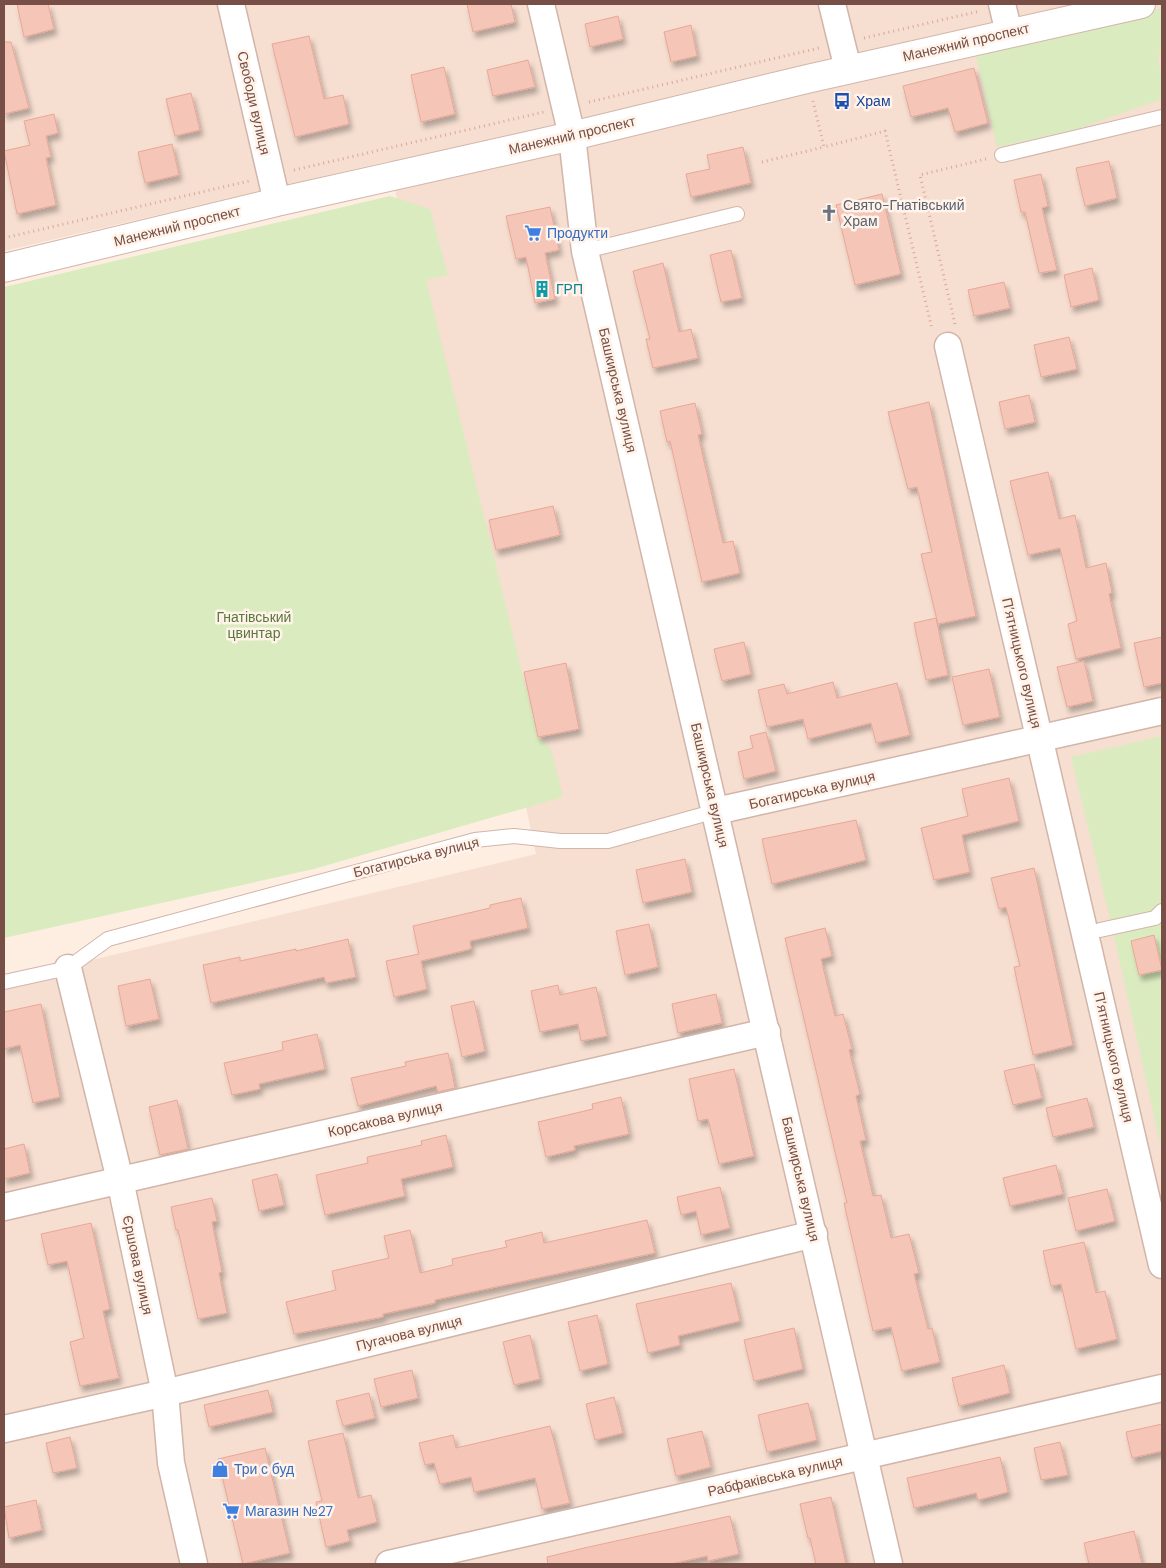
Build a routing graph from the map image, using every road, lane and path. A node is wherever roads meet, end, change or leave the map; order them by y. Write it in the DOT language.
graph roads {
  1 [pos="231,4"];
  2 [pos="541,4"];
  3 [pos="832,4"];
  4 [pos="1141,4"];
  5 [pos="1002,5"];
  6 [pos="1009,32"];
  7 [pos="841,43"];
  8 [pos="848,69"];
  9 [pos="807,79"];
  10 [pos="565,107"];
  11 [pos="1162,117"];
  12 [pos="572,136"];
  13 [pos="824,147"];
  14 [pos="1002,155"];
  15 [pos="762,162"];
  16 [pos="274,189"];
  17 [pos="737,214"];
  18 [pos="4,238"];
  19 [pos="585,250"];
  20 [pos="4,268"];
  21 [pos="948,346"];
  22 [pos="1162,711"];
  23 [pos="1040,739"];
  24 [pos="716,811"];
  25 [pos="1162,910"];
  26 [pos="1100,930"];
  27 [pos="68,968"];
  28 [pos="4,982"];
  29 [pos="767,1032"];
  30 [pos="120,1180"];
  31 [pos="4,1207"];
  32 [pos="814,1234"];
  33 [pos="1162,1265"];
  34 [pos="1162,1388"];
  35 [pos="165,1393"];
  36 [pos="4,1429"];
  37 [pos="864,1456"];
  38 [pos="194,1564"];
  39 [pos="388,1564"];
  40 [pos="890,1564"];
  1 -- 16 [label="street, Свободи вулиця"];
  2 -- 10 [label="street, Башкирська вулиця"];
  3 -- 7 [label="street"];
  4 -- 6 [label="street, Манежний проспект"];
  5 -- 6 [label="street"];
  5 -- 7 [label="path"];
  6 -- 8 [label="street, Манежний проспект"];
  7 -- 8 [label="street"];
  7 -- 10 [label="path"];
  8 -- 9 [label="street, Манежний проспект"];
  9 -- 12 [label="street, Манежний проспект"];
  9 -- 13 [label="path"];
  10 -- 12 [label="street, Башкирська вулиця"];
  10 -- 16 [label="path"];
  11 -- 14 [label="lane"];
  12 -- 16 [label="street, Манежний проспект"];
  12 -- 19 [label="street, Башкирська вулиця"];
  13 -- 15 [label="path"];
  13 -- 21 [label="path"];
  14 -- 21 [label="path"];
  16 -- 18 [label="path"];
  16 -- 20 [label="street, Манежний проспект"];
  17 -- 19 [label="lane"];
  19 -- 24 [label="street, Башкирська вулиця"];
  21 -- 23 [label="street, П’ятницького вулиця"];
  22 -- 23 [label="street, Богатирська вулиця"];
  23 -- 24 [label="street, Богатирська вулиця"];
  23 -- 33 [label="street, П’ятницького вулиця"];
  24 -- 27 [label="lane, Богатирська вулиця"];
  24 -- 29 [label="street, Башкирська вулиця"];
  25 -- 26 [label="lane"];
  27 -- 28 [label="lane, Богатирська вулиця"];
  27 -- 30 [label="street, Єршова вулиця"];
  29 -- 30 [label="street, Корсакова вулиця"];
  29 -- 32 [label="street, Башкирська вулиця"];
  30 -- 31 [label="street, Корсакова вулиця"];
  30 -- 35 [label="street, Єршова вулиця"];
  32 -- 35 [label="street, Пугачова вулиця"];
  32 -- 37 [label="street, Башкирська вулиця"];
  34 -- 37 [label="street, Рабфаківська вулиця"];
  35 -- 36 [label="street, Пугачова вулиця"];
  35 -- 38 [label="street, Єршова вулиця"];
  37 -- 39 [label="street, Рабфаківська вулиця"];
  37 -- 40 [label="street, Башкирська вулиця"];
}
